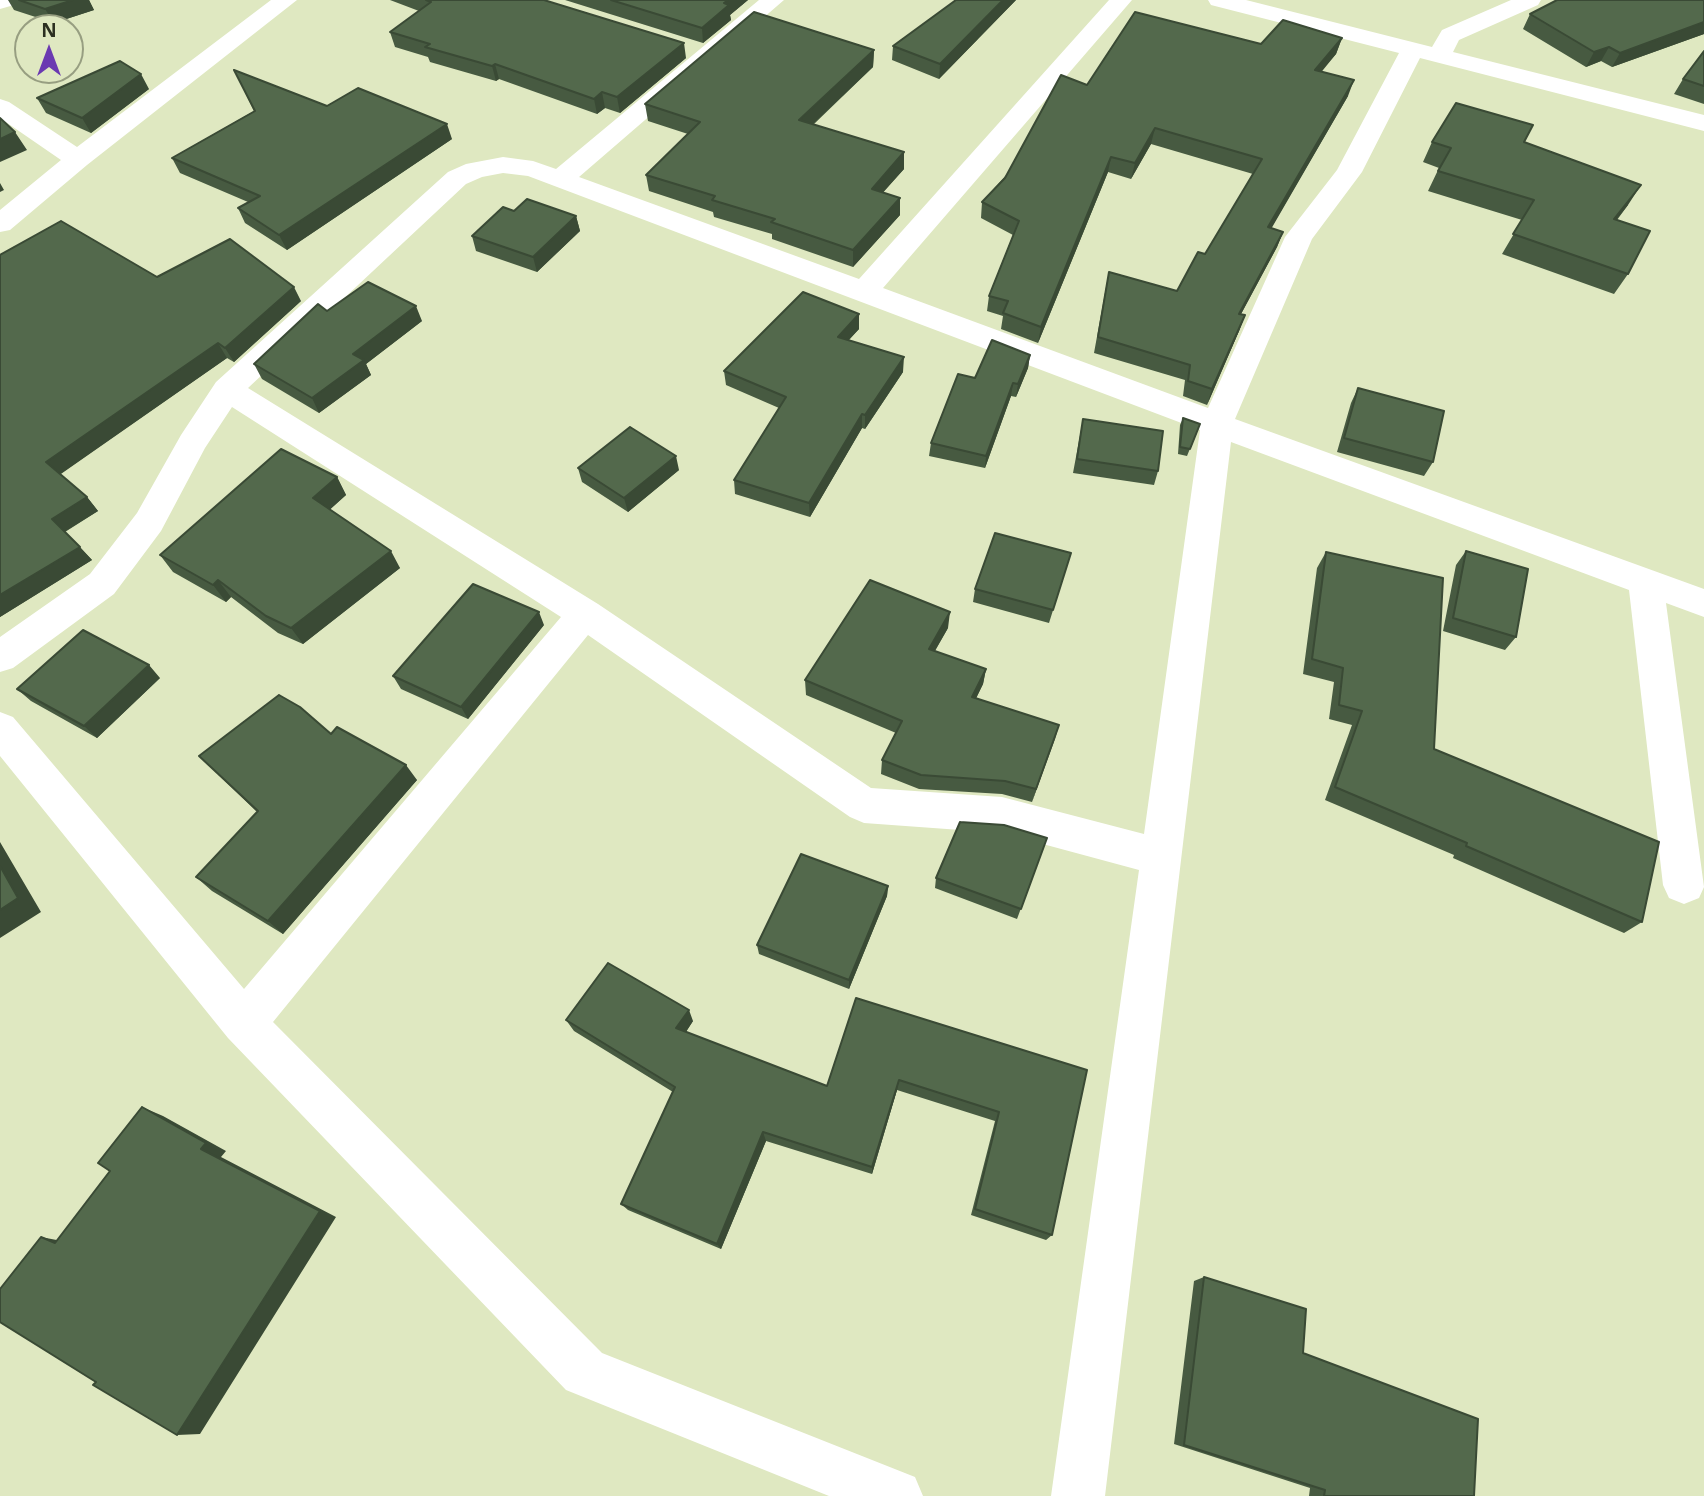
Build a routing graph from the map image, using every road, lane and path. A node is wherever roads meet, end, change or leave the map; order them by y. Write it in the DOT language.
graph roads {
  1 [pos="6,0"];
  2 [pos="286,0"];
  3 [pos="773,0"];
  4 [pos="1121,0"];
  5 [pos="1219,0"];
  6 [pos="1530,0"];
  7 [pos="0,2"];
  8 [pos="681,47"];
  9 [pos="1426,51"];
  10 [pos="706,54"];
  11 [pos="0,107"];
  12 [pos="1704,123"];
  13 [pos="78,159"];
  14 [pos="559,179"];
  15 [pos="0,224"];
  16 [pos="864,292"];
  17 [pos="227,390"];
  18 [pos="1217,424"];
  19 [pos="1646,581"];
  20 [pos="1704,603"];
  21 [pos="585,614"];
  22 [pos="0,657"];
  23 [pos="2,733"];
  24 [pos="1161,858"];
  25 [pos="1685,885"];
  26 [pos="244,1023"];
  27 [pos="896,1496"];
  28 [pos="1078,1496"];
  1 -- 7 [label="street"];
  2 -- 13 [label="street"];
  3 -- 10 [label="street"];
  4 -- 16 [label="street"];
  5 -- 9 [label="street"];
  6 -- 9 [label="street"];
  8 -- 10 [label="street"];
  9 -- 12 [label="street"];
  9 -- 18 [label="street"];
  10 -- 14 [label="street"];
  11 -- 13 [label="street"];
  13 -- 15 [label="street"];
  14 -- 16 [label="street"];
  14 -- 17 [label="street"];
  16 -- 18 [label="street"];
  17 -- 21 [label="street"];
  17 -- 22 [label="street"];
  18 -- 19 [label="street"];
  18 -- 24 [label="street"];
  19 -- 20 [label="street"];
  19 -- 25 [label="street"];
  21 -- 24 [label="street"];
  21 -- 26 [label="street"];
  23 -- 26 [label="street"];
  24 -- 28 [label="street"];
  26 -- 27 [label="street"];
}
